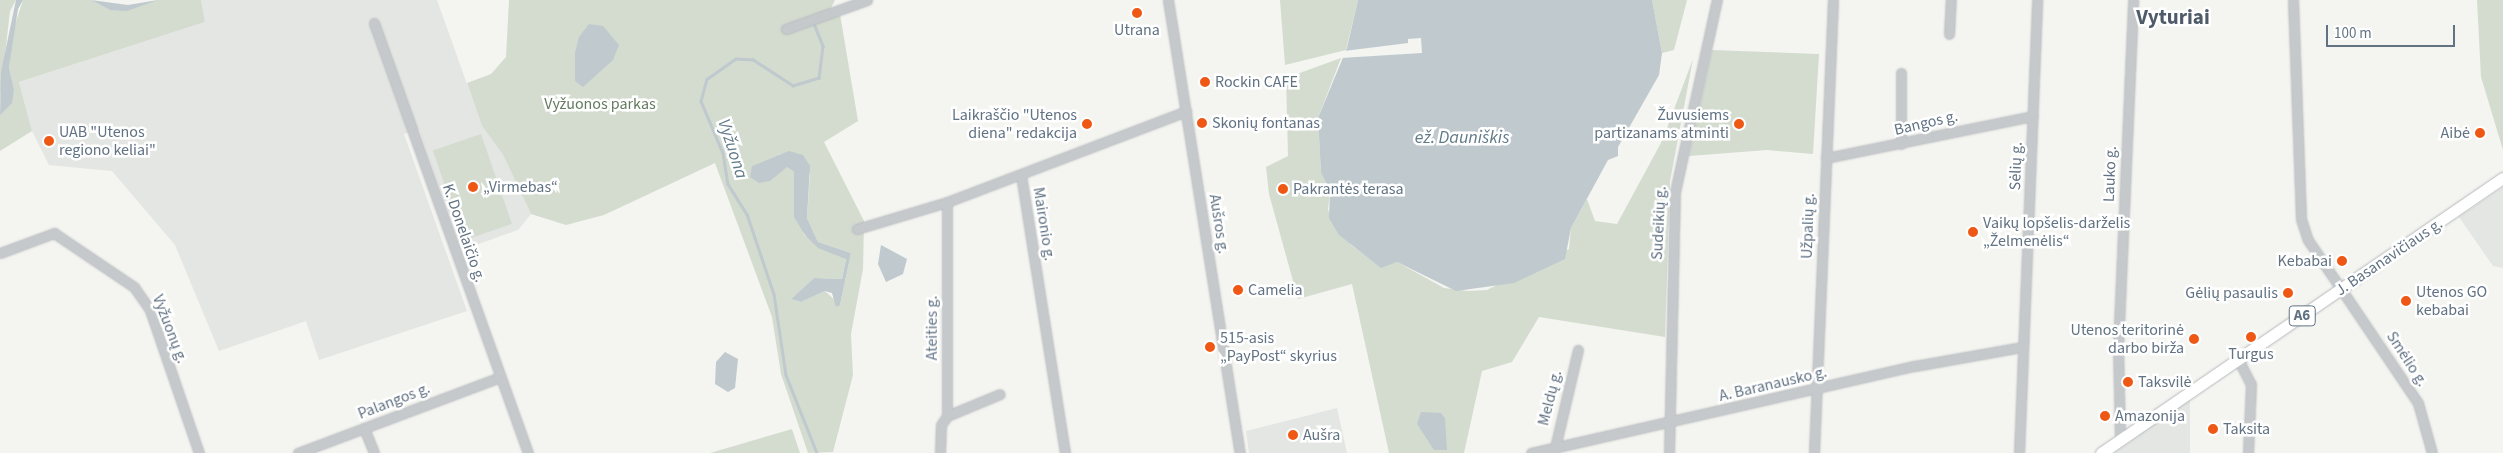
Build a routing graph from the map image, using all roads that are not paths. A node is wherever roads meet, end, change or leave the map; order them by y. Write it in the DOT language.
graph roads {
  1 [pos="867,0"];
  2 [pos="1168,0"];
  3 [pos="1717,0"];
  4 [pos="1833,0"];
  5 [pos="1951,0"];
  6 [pos="2038,0"];
  7 [pos="2133,0"];
  8 [pos="2293,0"];
  9 [pos="374,23"];
  10 [pos="786,29"];
  11 [pos="1949,34"];
  12 [pos="1901,73"];
  13 [pos="1186,111"];
  14 [pos="2033,116"];
  15 [pos="1901,144"];
  16 [pos="1826,158"];
  17 [pos="1021,175"];
  18 [pos="2503,178"];
  19 [pos="947,202"];
  20 [pos="857,229"];
  21 [pos="0,253"];
  22 [pos="2342,289"];
  23 [pos="2022,347"];
  24 [pos="1578,350"];
  25 [pos="2238,359"];
  26 [pos="500,377"];
  27 [pos="1818,389"];
  28 [pos="1000,394"];
  29 [pos="947,416"];
  30 [pos="1671,422"];
  31 [pos="364,428"];
  32 [pos="2120,440"];
  33 [pos="1554,450"];
  34 [pos="199,453"];
  35 [pos="298,453"];
  36 [pos="374,453"];
  37 [pos="528,453"];
  38 [pos="940,453"];
  39 [pos="1065,453"];
  40 [pos="1240,453"];
  41 [pos="1531,453"];
  42 [pos="1669,453"];
  43 [pos="1814,453"];
  44 [pos="2019,453"];
  45 [pos="2101,453"];
  46 [pos="2248,453"];
  47 [pos="2432,453"];
  1 -- 10 [label="street"];
  2 -- 13 [label="street, Aušros g."];
  3 -- 30 [label="street, Sudeikių g."];
  4 -- 16 [label="street, Užpalių g."];
  5 -- 11 [label="street"];
  6 -- 14 [label="street, Sėlių g."];
  7 -- 32 [label="street, Lauko g."];
  8 -- 22 [label="street, Smėlio g."];
  9 -- 26 [label="street, K. Donelaičio g."];
  12 -- 15 [label="street"];
  13 -- 17 [label="street, Maironio g."];
  13 -- 40 [label="street, Aušros g."];
  14 -- 15 [label="street, Bangos g."];
  14 -- 23 [label="street, Sėlių g."];
  15 -- 16 [label="street, Bangos g."];
  16 -- 27 [label="street, Užpalių g."];
  17 -- 19 [label="street"];
  17 -- 39 [label="street, Maironio g."];
  18 -- 22 [label="main road, J. Basanavičiaus g. / A6"];
  19 -- 20 [label="street"];
  19 -- 29 [label="street, Ateities g."];
  21 -- 34 [label="street, Vyžuonų g."];
  22 -- 25 [label="main road, J. Basanavičiaus g. / A6"];
  22 -- 47 [label="street, Smėlio g."];
  23 -- 27 [label="street, A. Baranausko g."];
  23 -- 44 [label="street, Sėlių g."];
  24 -- 33 [label="street, Meldų g."];
  25 -- 32 [label="main road, J. Basanavičiaus g. / A6"];
  25 -- 46 [label="street"];
  26 -- 31 [label="street, Palangos g."];
  26 -- 37 [label="street, K. Donelaičio g."];
  27 -- 30 [label="street, A. Baranausko g."];
  27 -- 43 [label="street, Užpalių g."];
  28 -- 29 [label="street"];
  29 -- 38 [label="street, Ateities g."];
  30 -- 33 [label="street, A. Baranausko g."];
  30 -- 42 [label="street, Sudeikių g."];
  31 -- 35 [label="street, Palangos g."];
  31 -- 36 [label="street"];
  32 -- 45 [label="main road, J. Basanavičiaus g. / A6"];
  33 -- 41 [label="street, A. Baranausko g."];
}
